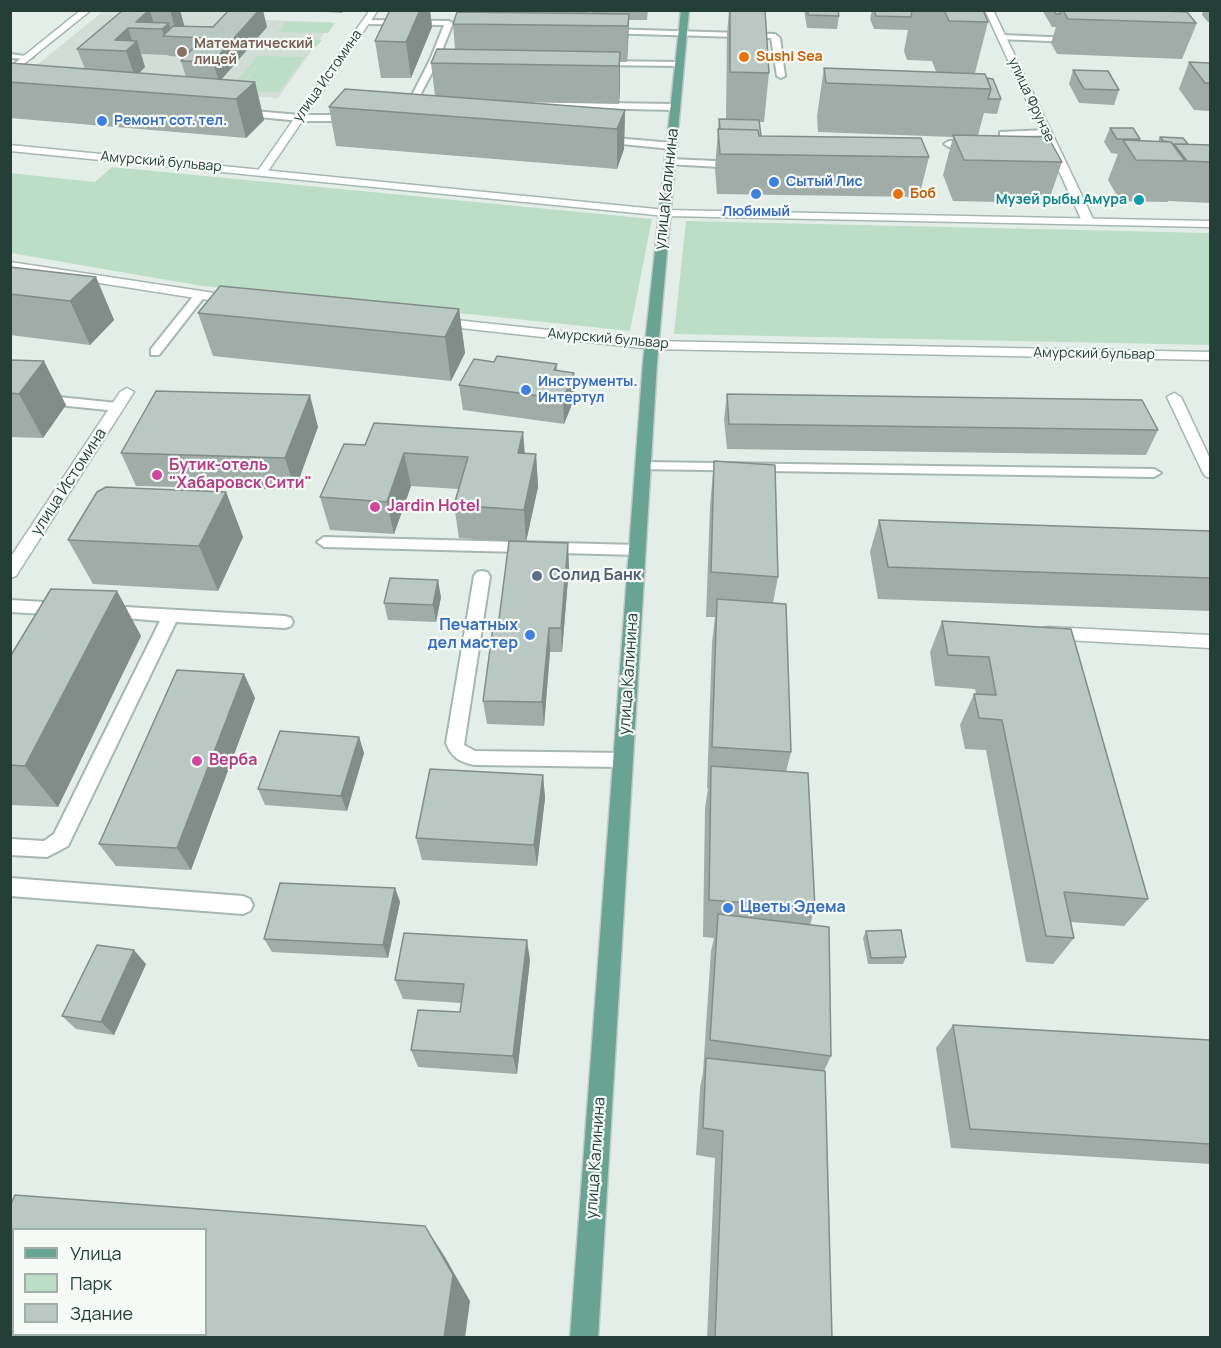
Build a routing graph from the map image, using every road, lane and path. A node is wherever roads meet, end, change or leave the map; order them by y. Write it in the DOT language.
graph roads {
  1 [pos="87,10"];
  2 [pos="374,10"];
  3 [pos="685,10"];
  4 [pos="989,10"];
  5 [pos="451,13"];
  6 [pos="366,22"];
  7 [pos="449,23"];
  8 [pos="596,31"];
  9 [pos="683,32"];
  10 [pos="1002,37"];
  11 [pos="1082,40"];
  12 [pos="10,56"];
  13 [pos="28,57"];
  14 [pos="434,60"];
  15 [pos="457,61"];
  16 [pos="10,63"];
  17 [pos="21,63"];
  18 [pos="585,63"];
  19 [pos="679,64"];
  20 [pos="10,72"];
  21 [pos="781,76"];
  22 [pos="424,103"];
  23 [pos="520,104"];
  24 [pos="675,107"];
  25 [pos="230,112"];
  26 [pos="300,118"];
  27 [pos="361,118"];
  28 [pos="1047,134"];
  29 [pos="590,139"];
  30 [pos="949,144"];
  31 [pos="672,146"];
  32 [pos="10,148"];
  33 [pos="670,162"];
  34 [pos="753,165"];
  35 [pos="262,172"];
  36 [pos="666,213"];
  37 [pos="1088,221"];
  38 [pos="1210,224"];
  39 [pos="10,265"];
  40 [pos="199,296"];
  41 [pos="245,301"];
  42 [pos="420,320"];
  43 [pos="652,345"];
  44 [pos="155,352"];
  45 [pos="1210,356"];
  46 [pos="127,392"];
  47 [pos="10,396"];
  48 [pos="1174,397"];
  49 [pos="117,407"];
  50 [pos="643,465"];
  51 [pos="1210,472"];
  52 [pos="1154,473"];
  53 [pos="324,542"];
  54 [pos="638,550"];
  55 [pos="13,565"];
  56 [pos="482,576"];
  57 [pos="10,606"];
  58 [pos="171,615"];
  59 [pos="285,622"];
  60 [pos="1025,632"];
  61 [pos="1210,642"];
  62 [pos="623,760"];
  63 [pos="10,847"];
  64 [pos="10,887"];
  65 [pos="243,904"];
  66 [pos="584,1338"];
  1 -- 13 [label="street"];
  2 -- 6 [label="street, улица Истомина"];
  3 -- 9 [label="main road, улица Калинина"];
  4 -- 10 [label="street, улица Фрунзе"];
  5 -- 7 [label="lane"];
  6 -- 7 [label="lane"];
  6 -- 26 [label="street, улица Истомина"];
  7 -- 14 [label="lane"];
  8 -- 9 [label="lane"];
  9 -- 19 [label="main road, улица Калинина"];
  9 -- 21 [label="lane"];
  10 -- 11 [label="lane"];
  10 -- 28 [label="street, улица Фрунзе"];
  12 -- 13 [label="lane"];
  13 -- 17 [label="street"];
  14 -- 15 [label="lane"];
  14 -- 22 [label="lane"];
  16 -- 17 [label="lane"];
  17 -- 20 [label="street"];
  18 -- 19 [label="lane"];
  19 -- 24 [label="main road, улица Калинина"];
  23 -- 24 [label="lane"];
  24 -- 31 [label="main road, улица Калинина"];
  25 -- 26 [label="lane"];
  26 -- 27 [label="lane"];
  26 -- 35 [label="street, улица Истомина"];
  28 -- 30 [label="lane"];
  28 -- 37 [label="street, улица Фрунзе"];
  29 -- 31 [label="lane"];
  31 -- 33 [label="main road, улица Калинина"];
  32 -- 35 [label="street, Амурский бульвар"];
  33 -- 34 [label="lane"];
  33 -- 36 [label="main road, улица Калинина"];
  35 -- 36 [label="street, Амурский бульвар"];
  36 -- 37 [label="street, Амурский бульвар"];
  36 -- 43 [label="main road, улица Калинина"];
  37 -- 38 [label="street, Амурский бульвар"];
  39 -- 40 [label="street"];
  40 -- 41 [label="street"];
  40 -- 44 [label="lane"];
  42 -- 43 [label="street, Амурский бульвар"];
  43 -- 45 [label="street, Амурский бульвар"];
  43 -- 50 [label="main road, улица Калинина"];
  46 -- 49 [label="street, улица Истомина"];
  47 -- 49 [label="lane"];
  48 -- 51 [label="street"];
  49 -- 55 [label="street, улица Истомина"];
  50 -- 52 [label="lane"];
  50 -- 54 [label="main road, улица Калинина"];
  53 -- 54 [label="lane"];
  54 -- 62 [label="main road, улица Калинина"];
  56 -- 62 [label="lane"];
  57 -- 58 [label="lane"];
  58 -- 59 [label="lane"];
  58 -- 63 [label="lane"];
  60 -- 61 [label="street"];
  62 -- 66 [label="main road, улица Калинина"];
  64 -- 65 [label="lane"];
}
